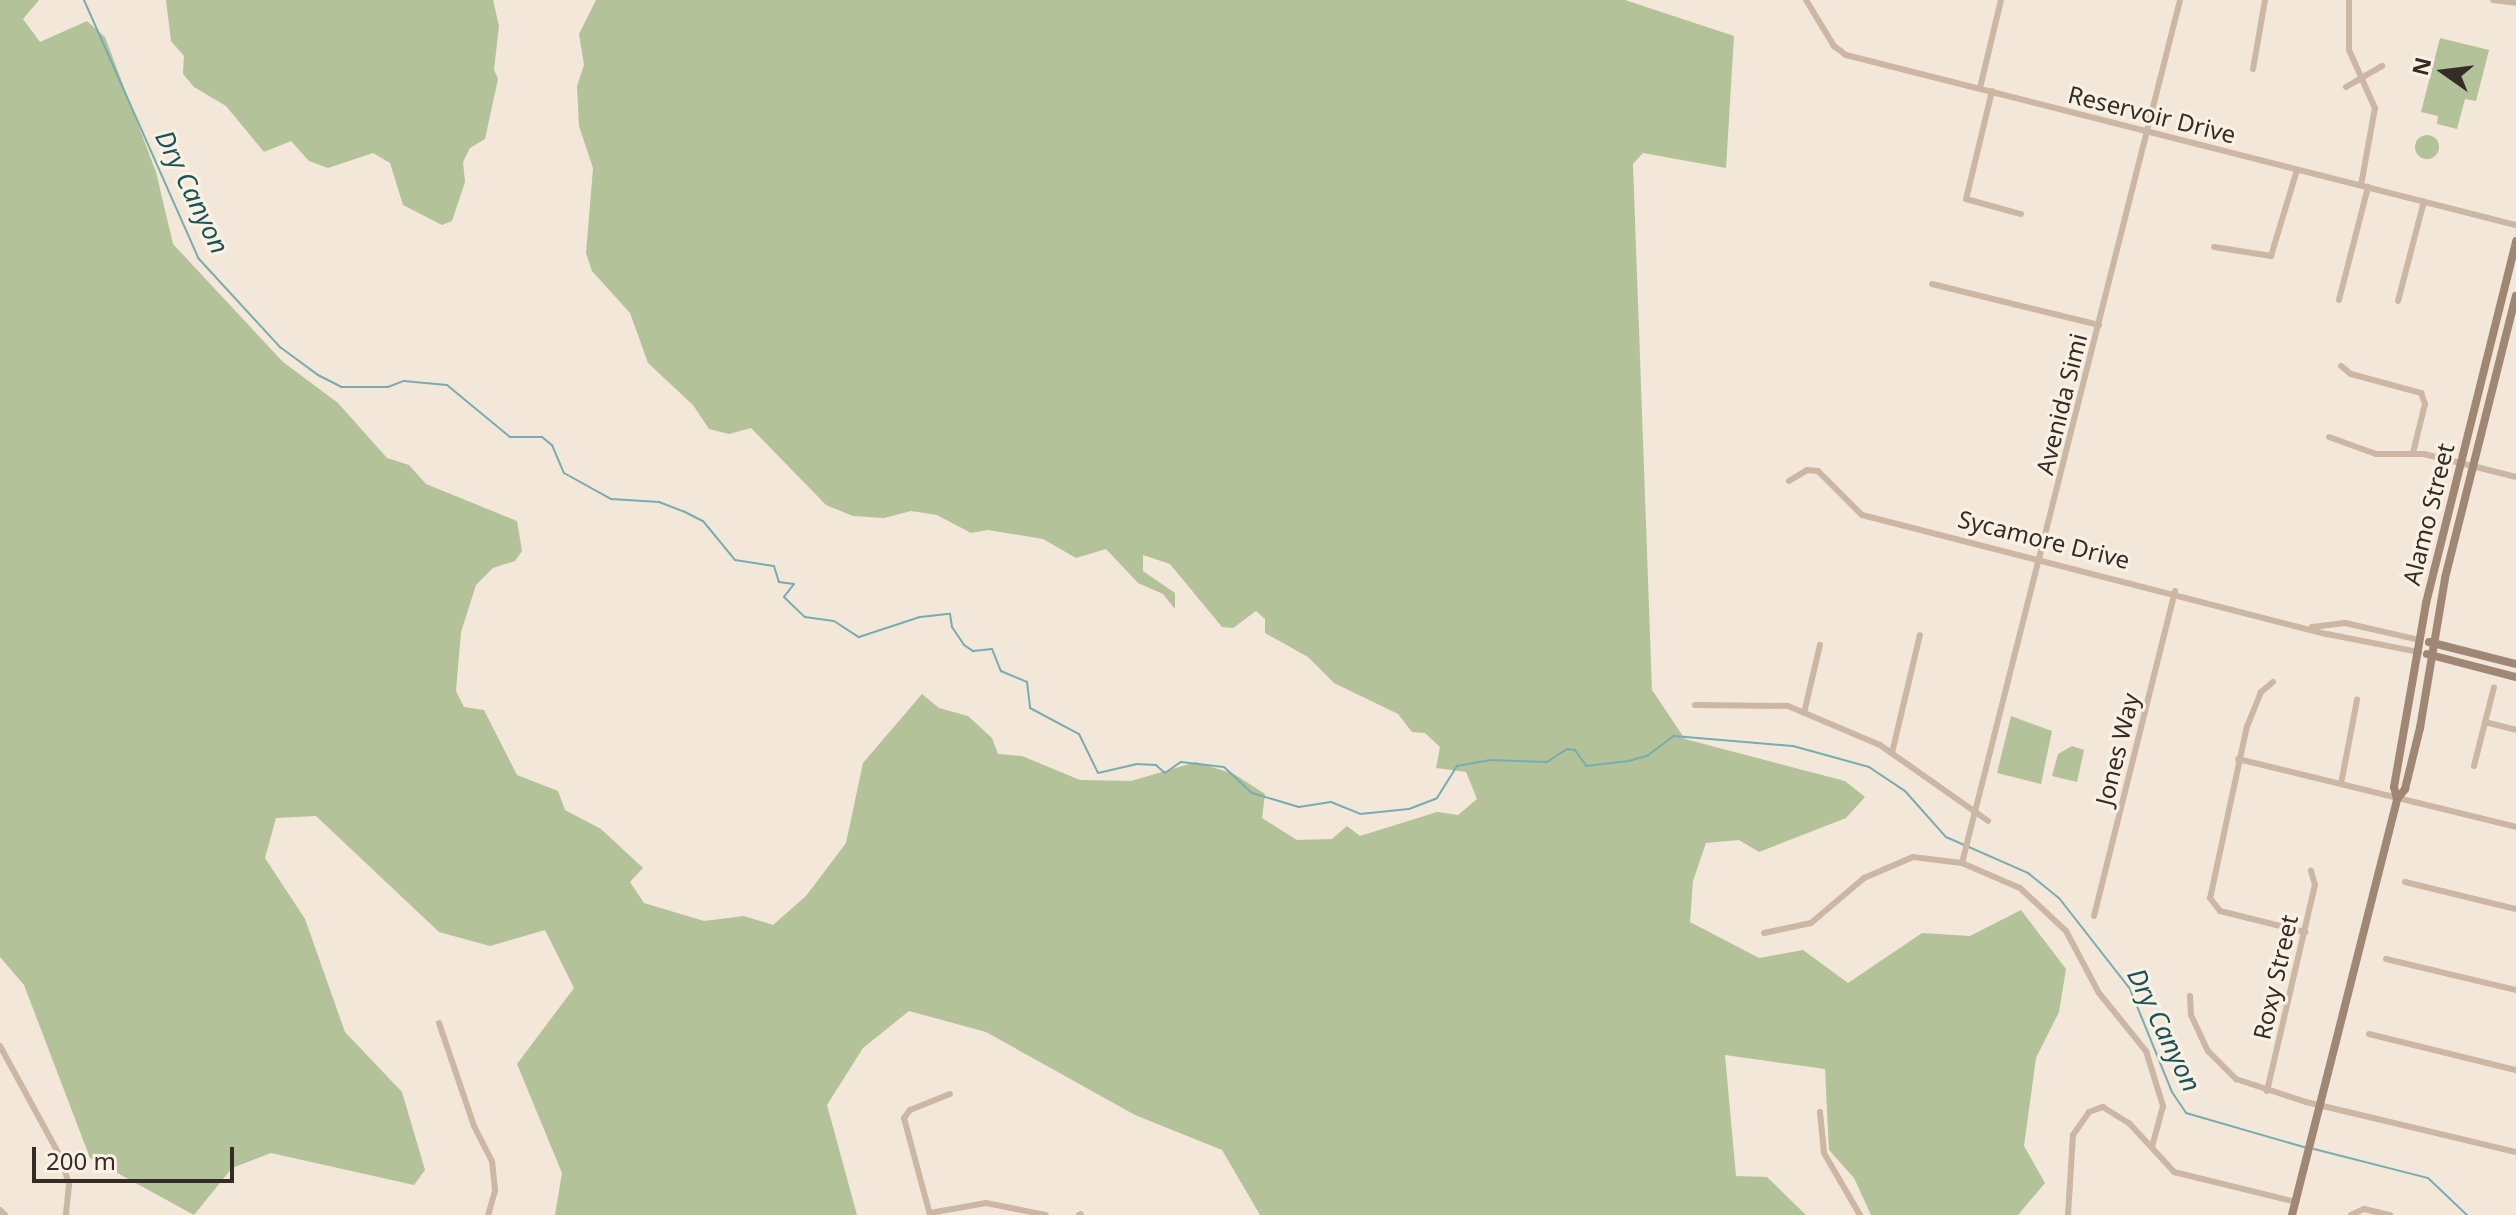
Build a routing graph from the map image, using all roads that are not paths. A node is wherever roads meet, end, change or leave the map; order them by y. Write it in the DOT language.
graph roads {
  1 [pos="1806,0"];
  2 [pos="2001,0"];
  3 [pos="2180,0"];
  4 [pos="2265,0"];
  5 [pos="2349,0"];
  6 [pos="2493,0"];
  7 [pos="2514,4"];
  8 [pos="2382,66"];
  9 [pos="2253,69"];
  10 [pos="2364,77"];
  11 [pos="2346,87"];
  12 [pos="1980,88"];
  13 [pos="1992,91"];
  14 [pos="2147,132"];
  15 [pos="2297,170"];
  16 [pos="2364,186"];
  17 [pos="2424,201"];
  18 [pos="2021,214"];
  19 [pos="2516,225"];
  20 [pos="2516,241"];
  21 [pos="2214,247"];
  22 [pos="1932,284"];
  23 [pos="2516,296"];
  24 [pos="2339,300"];
  25 [pos="2398,301"];
  26 [pos="2099,325"];
  27 [pos="2341,366"];
  28 [pos="2329,437"];
  29 [pos="2413,453"];
  30 [pos="2460,463"];
  31 [pos="2473,467"];
  32 [pos="2516,477"];
  33 [pos="1789,481"];
  34 [pos="2041,558"];
  35 [pos="2175,591"];
  36 [pos="2308,627"];
  37 [pos="1920,635"];
  38 [pos="2420,640"];
  39 [pos="2433,643"];
  40 [pos="1820,645"];
  41 [pos="2419,652"];
  42 [pos="2432,656"];
  43 [pos="2516,664"];
  44 [pos="2516,677"];
  45 [pos="2273,682"];
  46 [pos="2494,687"];
  47 [pos="2357,700"];
  48 [pos="1695,705"];
  49 [pos="1804,713"];
  50 [pos="2485,722"];
  51 [pos="2516,730"];
  52 [pos="1892,753"];
  53 [pos="2238,759"];
  54 [pos="2474,766"];
  55 [pos="2341,784"];
  56 [pos="2397,799"];
  57 [pos="1976,816"];
  58 [pos="1988,821"];
  59 [pos="2516,827"];
  60 [pos="1962,862"];
  61 [pos="2311,871"];
  62 [pos="2405,882"];
  63 [pos="2516,909"];
  64 [pos="2094,916"];
  65 [pos="2305,932"];
  66 [pos="1764,933"];
  67 [pos="2386,959"];
  68 [pos="2516,990"];
  69 [pos="2190,996"];
  70 [pos="439,1023"];
  71 [pos="2369,1034"];
  72 [pos="0,1046"];
  73 [pos="2516,1070"];
  74 [pos="2267,1091"];
  75 [pos="950,1094"];
  76 [pos="2319,1105"];
  77 [pos="1820,1112"];
  78 [pos="2152,1147"];
  79 [pos="2516,1152"];
  80 [pos="2296,1202"];
  81 [pos="0,1210"];
  82 [pos="930,1214"];
  83 [pos="5,1215"];
  84 [pos="66,1215"];
  85 [pos="488,1215"];
  86 [pos="1046,1215"];
  87 [pos="1860,1215"];
  88 [pos="2068,1215"];
  89 [pos="2292,1215"];
  90 [pos="2351,1215"];
  91 [pos="2390,1215"];
  1 -- 12 [label="street, Reservoir Drive"];
  2 -- 12 [label="street"];
  3 -- 14 [label="street, Avenida Simi"];
  4 -- 9 [label="street"];
  5 -- 10 [label="street"];
  6 -- 7 [label="street"];
  8 -- 10 [label="street"];
  10 -- 11 [label="street"];
  10 -- 16 [label="street"];
  12 -- 13 [label="street, Reservoir Drive"];
  13 -- 14 [label="street, Reservoir Drive"];
  13 -- 18 [label="street"];
  14 -- 15 [label="street, Reservoir Drive"];
  14 -- 26 [label="street, Avenida Simi"];
  15 -- 16 [label="street, Reservoir Drive"];
  15 -- 21 [label="street"];
  16 -- 17 [label="street, Reservoir Drive"];
  16 -- 24 [label="street"];
  17 -- 19 [label="street, Reservoir Drive"];
  17 -- 25 [label="street"];
  20 -- 30 [label="main road, Alamo Street"];
  22 -- 26 [label="street"];
  23 -- 31 [label="main road, Alamo Street"];
  26 -- 34 [label="street, Avenida Simi"];
  27 -- 29 [label="street"];
  28 -- 29 [label="street"];
  29 -- 30 [label="street"];
  30 -- 31 [label="street"];
  30 -- 38 [label="main road, Alamo Street"];
  31 -- 32 [label="street"];
  31 -- 39 [label="main road, Alamo Street"];
  33 -- 34 [label="street, Sycamore Drive"];
  34 -- 35 [label="street, Sycamore Drive"];
  34 -- 57 [label="street, Avenida Simi"];
  35 -- 36 [label="street, Sycamore Drive"];
  35 -- 64 [label="street, Jones Way"];
  36 -- 38 [label="street, Sycamore Drive"];
  36 -- 41 [label="street, Sycamore Drive"];
  37 -- 52 [label="street"];
  38 -- 39 [label="main road, Sycamore Drive"];
  38 -- 41 [label="main road, Alamo Street"];
  39 -- 42 [label="main road, Alamo Street"];
  39 -- 43 [label="main road, Sycamore Drive"];
  40 -- 49 [label="street"];
  41 -- 42 [label="main road, Sycamore Drive"];
  41 -- 56 [label="main road, Alamo Street"];
  42 -- 44 [label="main road, Sycamore Drive"];
  42 -- 56 [label="main road, Alamo Street"];
  45 -- 53 [label="street"];
  46 -- 50 [label="street"];
  47 -- 55 [label="street"];
  48 -- 49 [label="street"];
  49 -- 52 [label="street"];
  50 -- 51 [label="street"];
  50 -- 54 [label="street"];
  52 -- 57 [label="street"];
  53 -- 55 [label="street"];
  53 -- 65 [label="street"];
  55 -- 56 [label="street"];
  56 -- 59 [label="street"];
  56 -- 76 [label="main road, Alamo Street"];
  57 -- 58 [label="street"];
  57 -- 60 [label="street, Avenida Simi"];
  60 -- 66 [label="street"];
  60 -- 78 [label="street"];
  61 -- 65 [label="street, Roxy Street"];
  62 -- 63 [label="street"];
  65 -- 74 [label="street, Roxy Street"];
  67 -- 68 [label="street"];
  69 -- 74 [label="street"];
  70 -- 85 [label="street"];
  71 -- 73 [label="street"];
  72 -- 84 [label="street"];
  74 -- 76 [label="street"];
  75 -- 82 [label="street"];
  76 -- 79 [label="street"];
  76 -- 80 [label="main road, Alamo Street"];
  77 -- 87 [label="street"];
  78 -- 80 [label="street"];
  78 -- 88 [label="street"];
  80 -- 89 [label="main road, Alamo Street"];
  81 -- 83 [label="street"];
  82 -- 86 [label="street"];
  90 -- 91 [label="street"];
}
